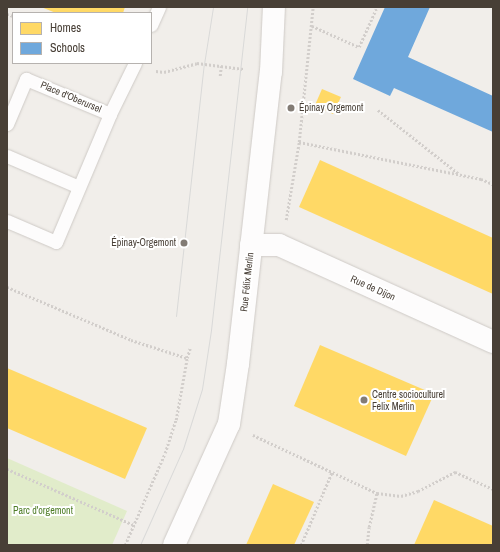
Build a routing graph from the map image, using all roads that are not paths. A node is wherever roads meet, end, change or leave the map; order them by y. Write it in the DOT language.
graph roads {
  1 [pos="159,7"];
  2 [pos="274,7"];
  3 [pos="152,23"];
  4 [pos="134,65"];
  5 [pos="110,114"];
  6 [pos="7,124"];
  7 [pos="7,156"];
  8 [pos="79,187"];
  9 [pos="7,221"];
  10 [pos="252,245"];
  11 [pos="493,342"];
  12 [pos="174,545"];
  1 -- 3 [label="lane"];
  2 -- 10 [label="street, Rue Félix Merlin"];
  4 -- 5 [label="lane"];
  5 -- 6 [label="lane, Place d'Oberursel"];
  5 -- 8 [label="lane, Place d'Oberursel"];
  7 -- 8 [label="lane"];
  8 -- 9 [label="lane, Place d'Oberursel"];
  10 -- 11 [label="street, Rue de Dijon"];
  10 -- 12 [label="street, Rue Félix Merlin"];
}
